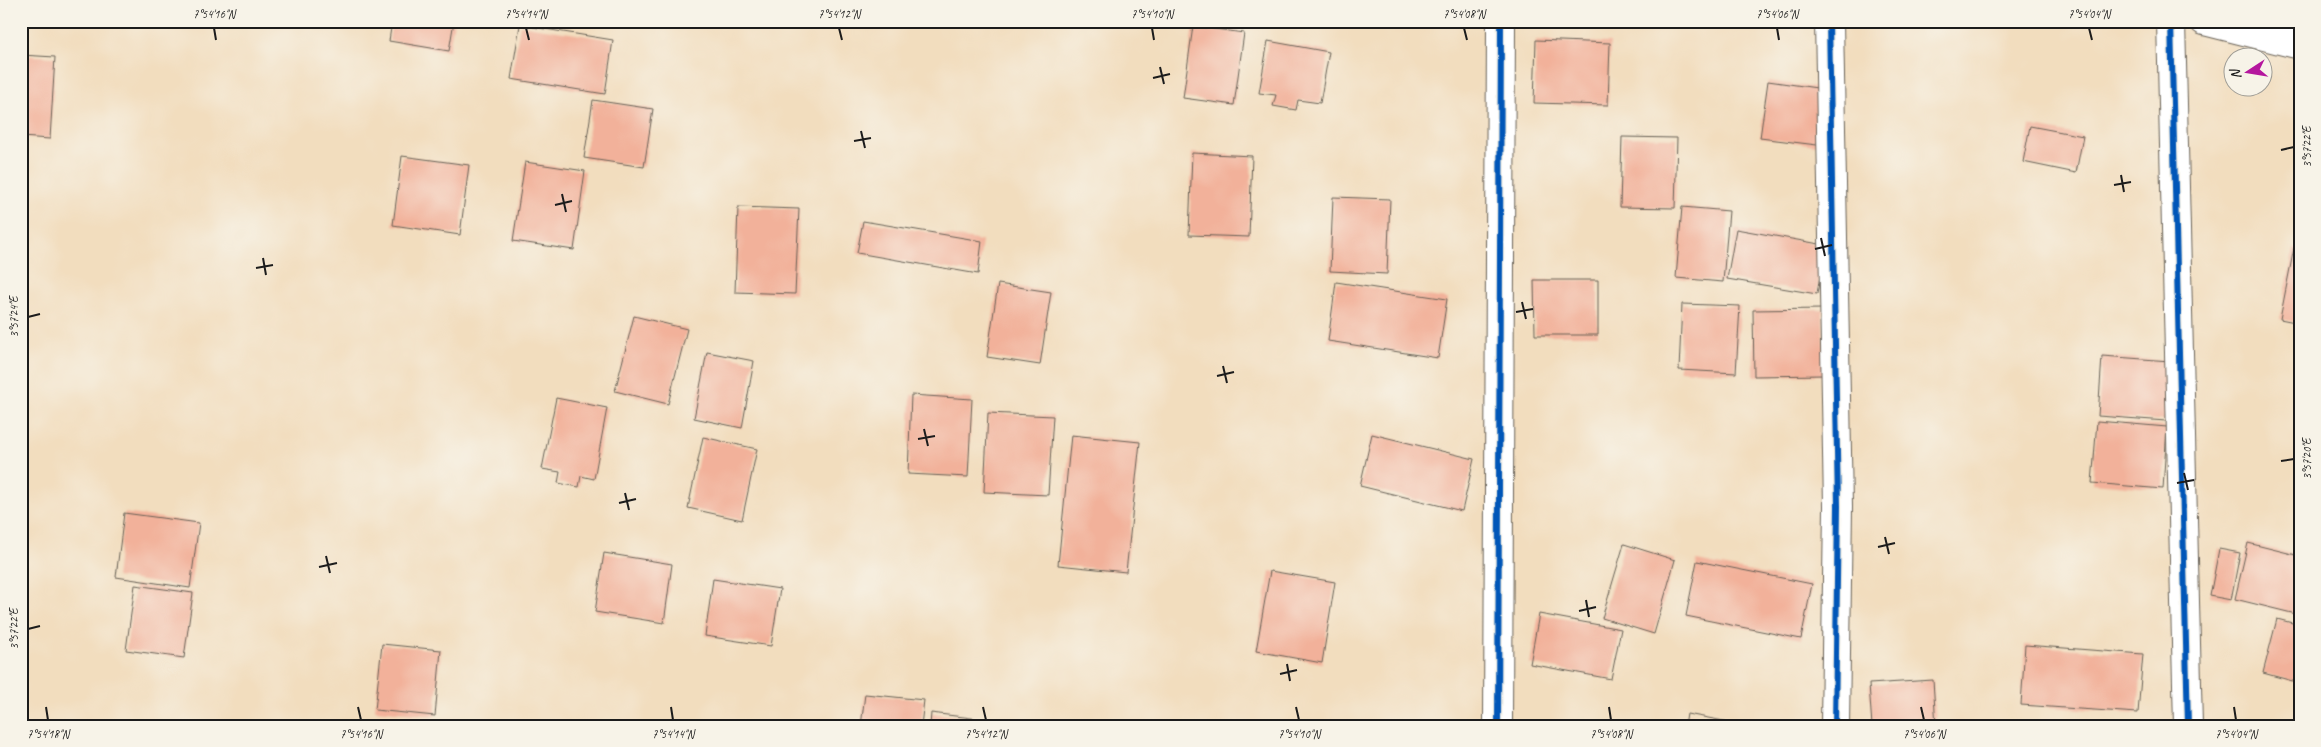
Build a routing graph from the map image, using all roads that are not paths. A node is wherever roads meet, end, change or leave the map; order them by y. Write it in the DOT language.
graph roads {
  1 [pos="1501,21"];
  2 [pos="1829,21"];
  3 [pos="2171,21"];
  4 [pos="2204,21"];
  5 [pos="2300,45"];
  6 [pos="1498,726"];
  7 [pos="1835,726"];
  8 [pos="2188,726"];
  1 -- 6 [label="street"];
  2 -- 7 [label="street"];
  3 -- 8 [label="street"];
  4 -- 5 [label="street"];
}
